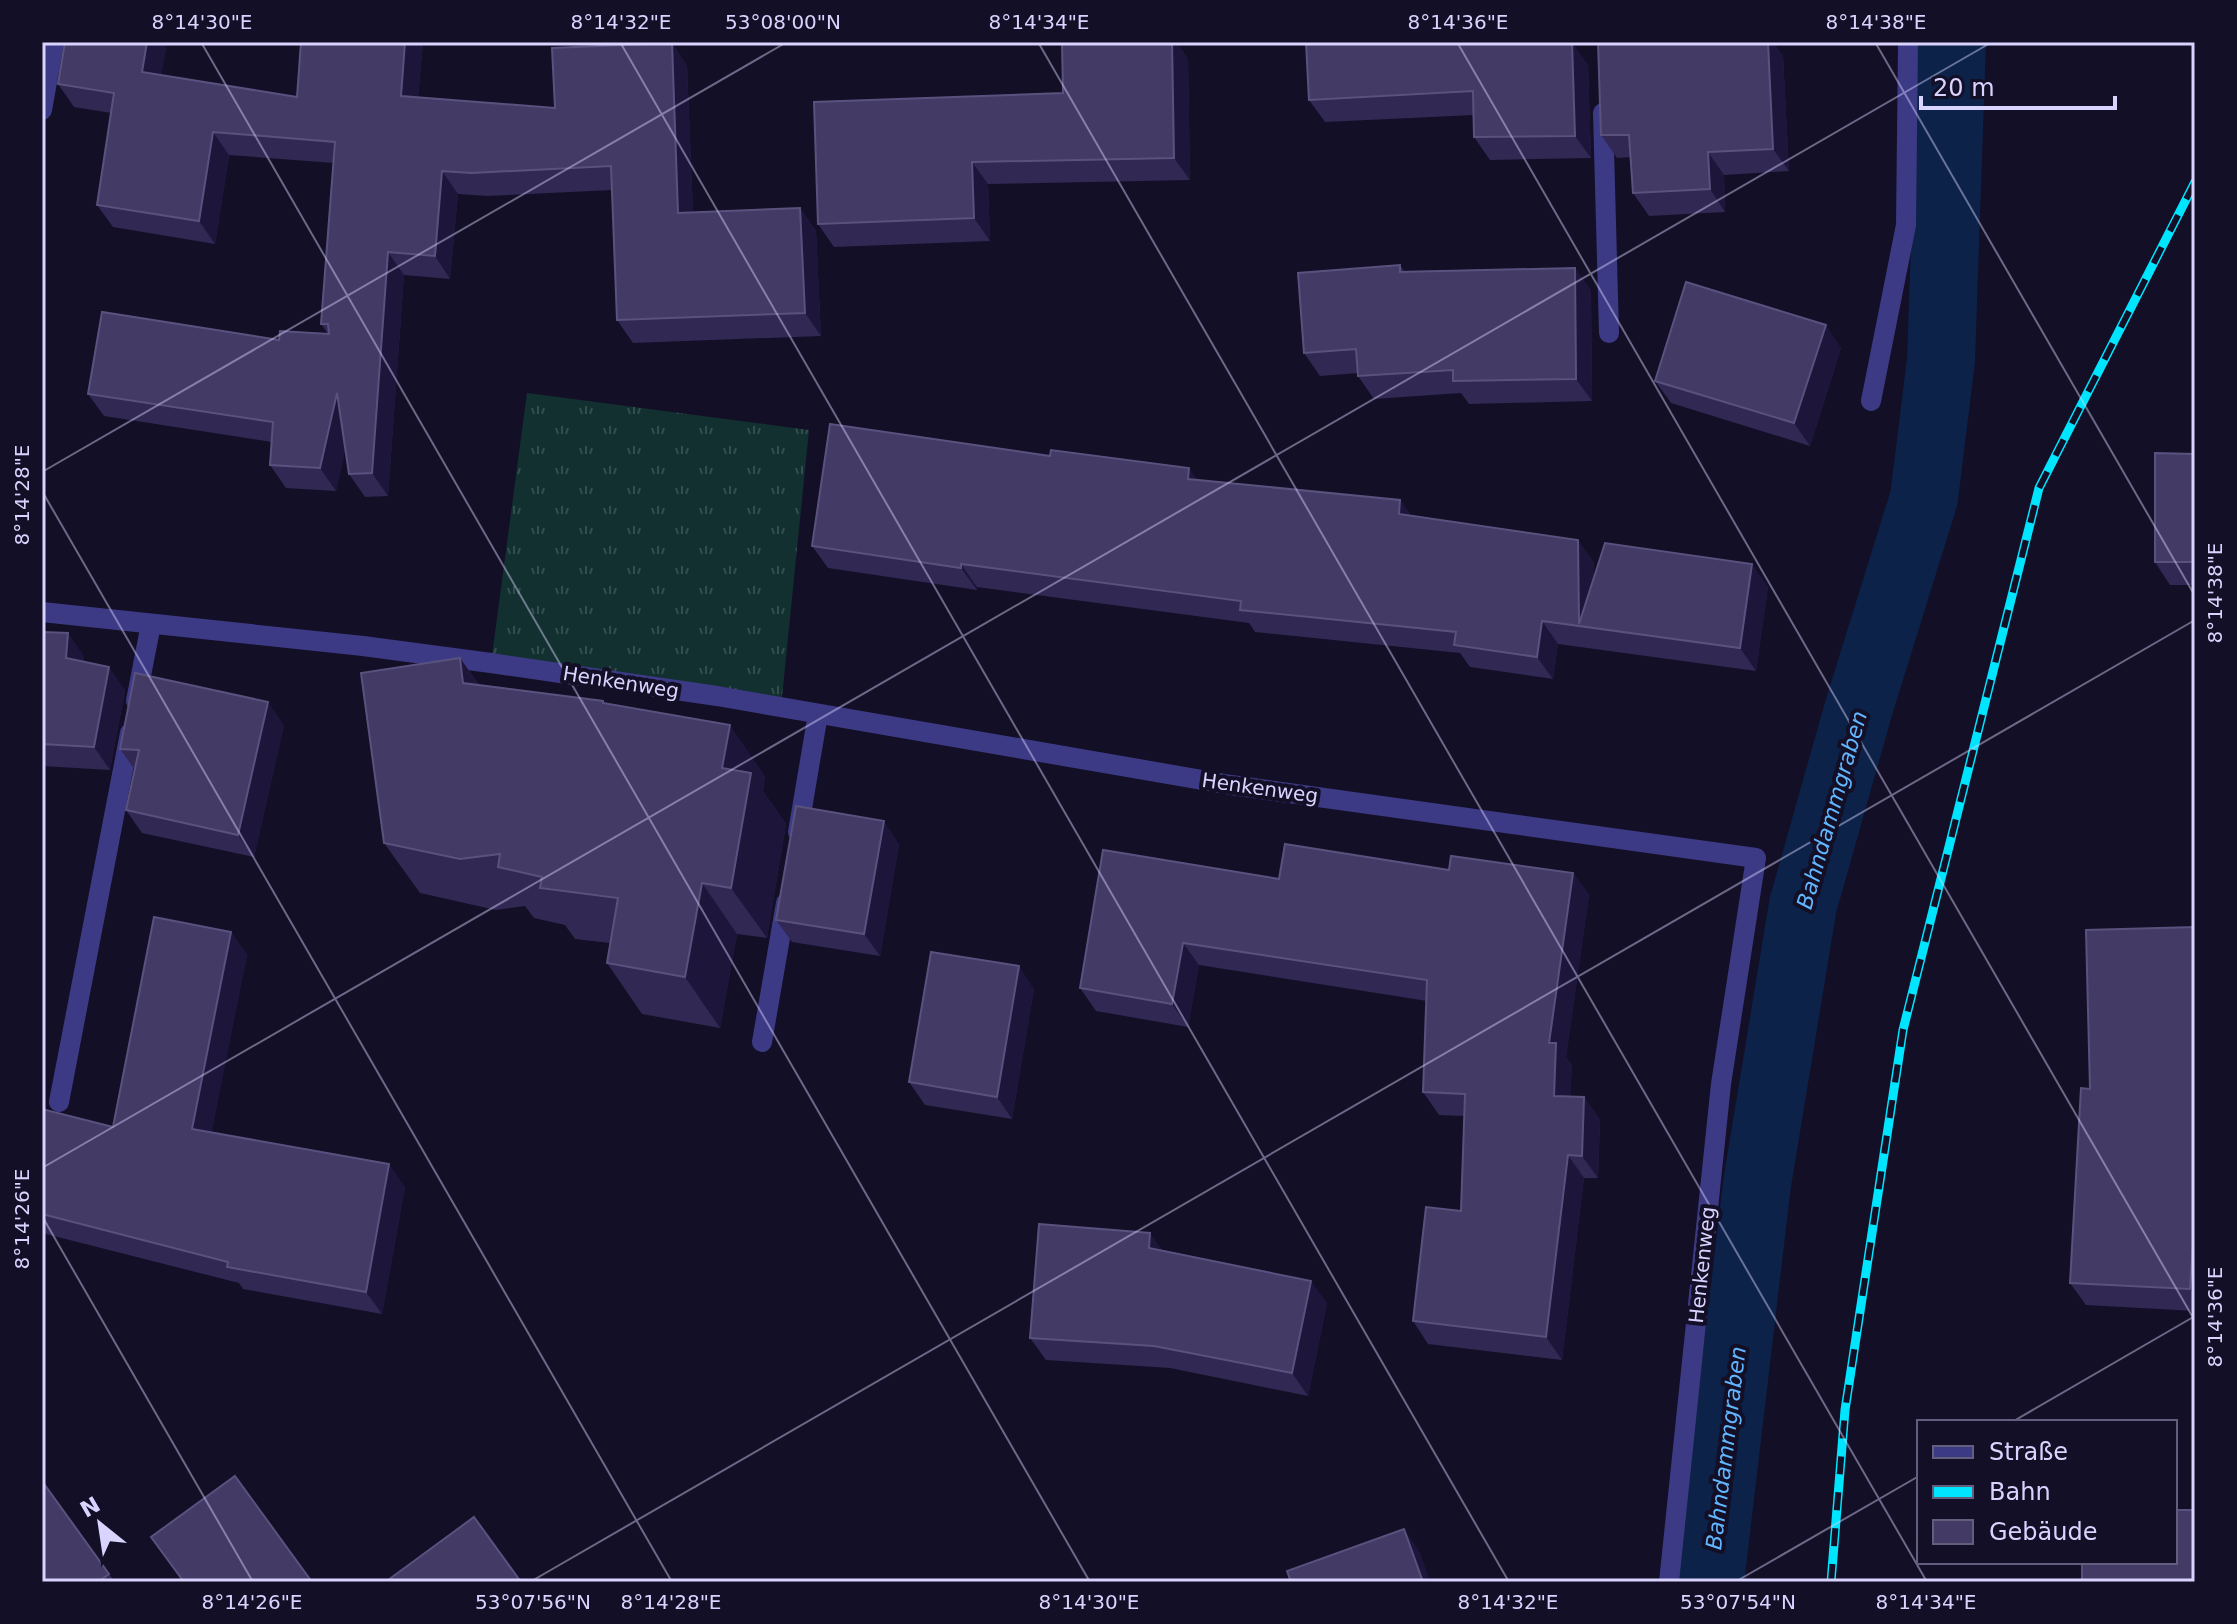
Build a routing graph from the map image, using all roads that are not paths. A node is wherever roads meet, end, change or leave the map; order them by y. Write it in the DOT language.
graph roads {
  1 [pos="54,42"];
  2 [pos="1908,42"];
  3 [pos="1602,88"];
  4 [pos="42,110"];
  5 [pos="1609,333"];
  6 [pos="1871,401"];
  7 [pos="42,612"];
  8 [pos="151,624"];
  9 [pos="818,714"];
  10 [pos="794,855"];
  11 [pos="789,886"];
  12 [pos="762,1042"];
  13 [pos="59,1102"];
  14 [pos="1669,1582"];
  1 -- 4 [label="street"];
  2 -- 6 [label="street"];
  3 -- 5 [label="street"];
  7 -- 8 [label="street, Henkenweg"];
  8 -- 9 [label="street, Henkenweg"];
  8 -- 13 [label="street"];
  9 -- 10 [label="street"];
  9 -- 14 [label="street, Henkenweg"];
  11 -- 12 [label="street"];
}
